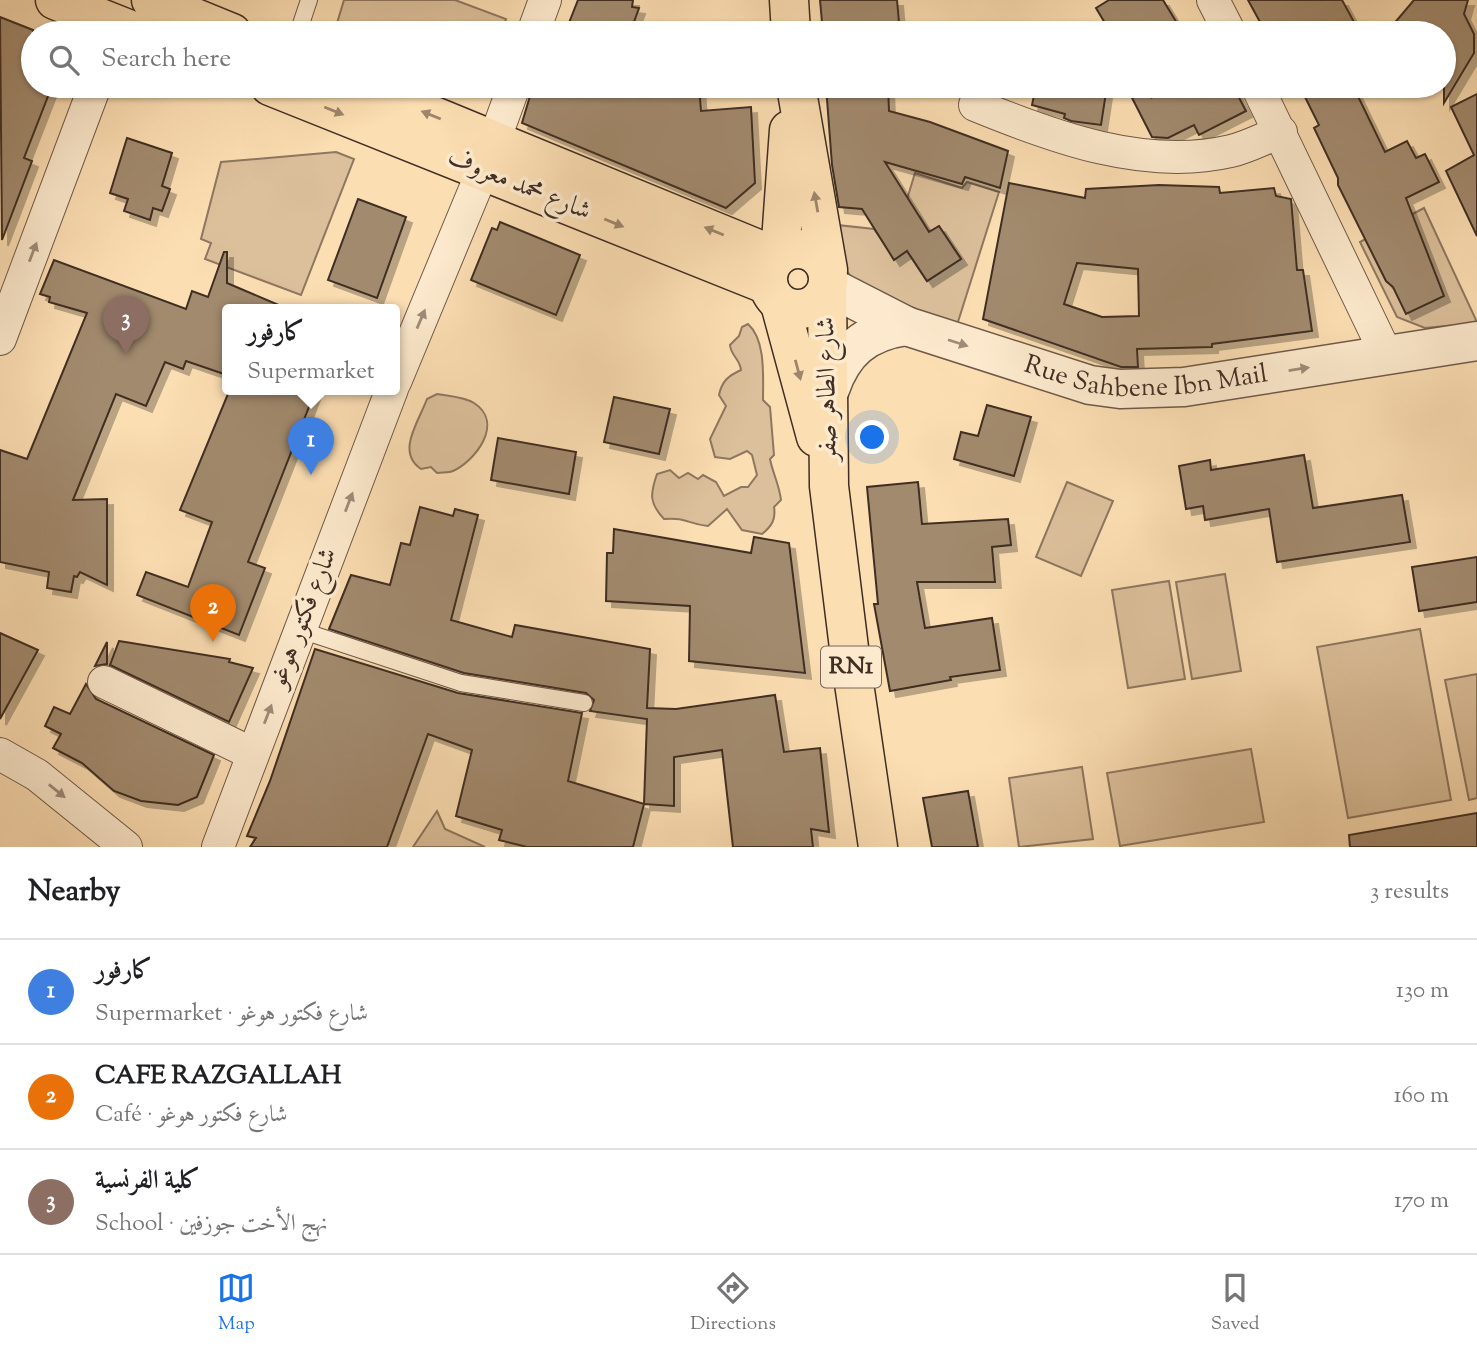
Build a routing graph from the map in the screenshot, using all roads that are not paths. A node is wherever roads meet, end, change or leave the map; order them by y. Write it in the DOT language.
graph roads {
  1 [pos="55,0"];
  2 [pos="151,0"];
  3 [pos="309,0"];
  4 [pos="789,0"];
  5 [pos="1213,0"];
  6 [pos="101,21"];
  7 [pos="203,21"];
  8 [pos="302,21"];
  9 [pos="790,21"];
  10 [pos="1224,21"];
  11 [pos="90,98"];
  12 [pos="308,98"];
  13 [pos="382,98"];
  14 [pos="510,98"];
  15 [pos="793,98"];
  16 [pos="796,98"];
  17 [pos="1263,98"];
  18 [pos="975,105"];
  19 [pos="1280,131"];
  20 [pos="489,155"];
  21 [pos="777,275"];
  22 [pos="828,282"];
  23 [pos="906,327"];
  24 [pos="0,338"];
  25 [pos="1477,341"];
  26 [pos="1387,356"];
  27 [pos="400,370"];
  28 [pos="830,389"];
  29 [pos="390,395"];
  30 [pos="830,486"];
  31 [pos="300,631"];
  32 [pos="104,682"];
  33 [pos="584,702"];
  34 [pos="0,754"];
  35 [pos="253,754"];
  36 [pos="127,847"];
  37 [pos="218,847"];
  38 [pos="878,847"];
  1 -- 6 [label="main road"];
  2 -- 7 [label="main road"];
  3 -- 8 [label="lane"];
  4 -- 9 [label="main road"];
  5 -- 10 [label="street"];
  24 -- 11 [label="street, one-way"];
  12 -- 20 [label="main road, شارع محمد معروف, one-way"];
  20 -- 13 [label="main road, شارع محمد معروف, one-way"];
  14 -- 20 [label="street"];
  15 -- 21 [label="main road, شارع الطاهر صفر / RN1"];
  22 -- 16 [label="main road, شارع الطاهر صفر / RN1, one-way"];
  17 -- 19 [label="street"];
  18 -- 19 [label="street"];
  19 -- 26 [label="street"];
  20 -- 21 [label="main road, شارع محمد معروف"];
  27 -- 20 [label="street, one-way"];
  21 -- 22 [label="main road"];
  21 -- 22 [label="main road"];
  21 -- 30 [label="main road, شارع الطاهر صفر / RN1, one-way"];
  22 -- 23 [label="street, Rue Sahbene Ibn Mail"];
  22 -- 28 [label="main road, شارع الطاهر صفر / RN1"];
  23 -- 26 [label="street, Rue Sahbene Ibn Mail, one-way"];
  23 -- 28 [label="street"];
  25 -- 26 [label="street, Rue Sahbene Ibn Mail"];
  28 -- 30 [label="main road, شارع الطاهر صفر / RN1"];
  31 -- 29 [label="street, شارع فكتور هوغو, one-way"];
  30 -- 38 [label="main road, شارع الطاهر صفر / RN1"];
  31 -- 33 [label="lane"];
  35 -- 31 [label="street, شارع فكتور هوغو, one-way"];
  32 -- 35 [label="street"];
  34 -- 36 [label="street, one-way"];
  35 -- 37 [label="street, شارع فكتور هوغو"];
}
